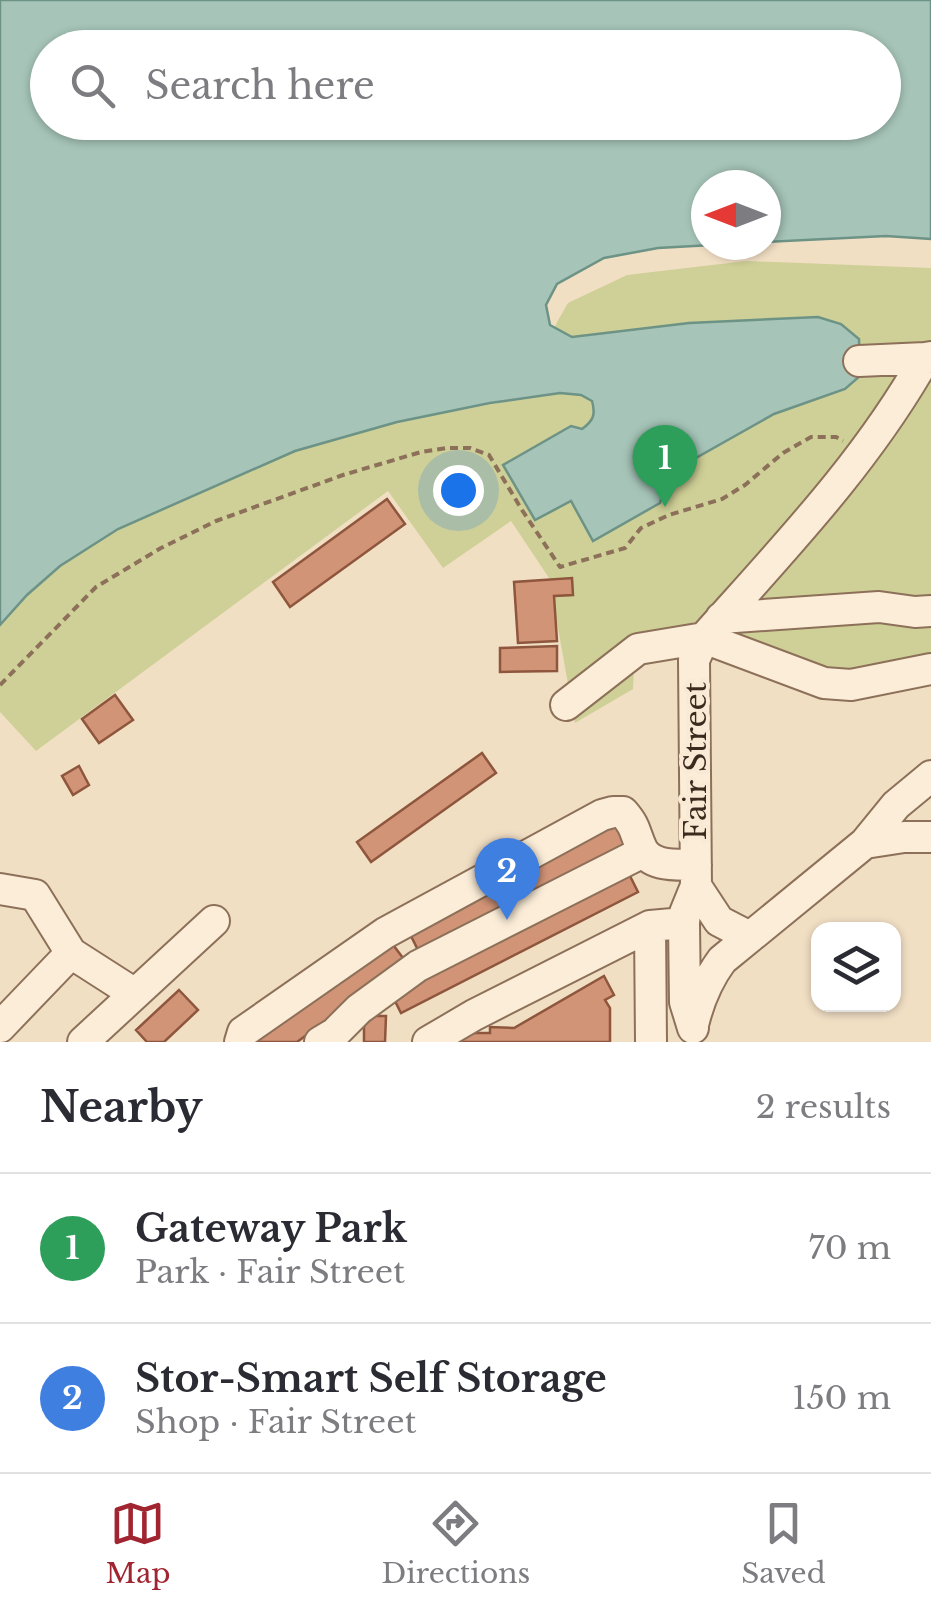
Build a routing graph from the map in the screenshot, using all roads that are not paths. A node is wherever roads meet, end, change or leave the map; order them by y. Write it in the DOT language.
graph roads {
  1 [pos="928,358"];
  2 [pos="859,361"];
  3 [pos="931,610"];
  4 [pos="712,628"];
  5 [pos="931,669"];
  6 [pos="566,706"];
  7 [pos="931,776"];
  8 [pos="931,836"];
  9 [pos="865,843"];
  10 [pos="643,852"];
  11 [pos="696,875"];
  12 [pos="0,889"];
  13 [pos="214,921"];
  14 [pos="684,923"];
  15 [pos="650,926"];
  16 [pos="395,927"];
  17 [pos="750,937"];
  18 [pos="71,954"];
  19 [pos="418,966"];
  20 [pos="135,994"];
  21 [pos="0,1027"];
  22 [pos="693,1035"];
  23 [pos="83,1042"];
  24 [pos="240,1042"];
  25 [pos="320,1042"];
  26 [pos="428,1042"];
  27 [pos="651,1042"];
  1 -- 2 [label="street"];
  1 -- 4 [label="street"];
  3 -- 4 [label="street"];
  4 -- 5 [label="street"];
  4 -- 6 [label="street"];
  4 -- 11 [label="street, Fair Street"];
  7 -- 9 [label="street"];
  8 -- 9 [label="street"];
  9 -- 17 [label="street"];
  10 -- 11 [label="street"];
  10 -- 16 [label="street"];
  10 -- 19 [label="street"];
  11 -- 14 [label="street, Fair Street"];
  11 -- 17 [label="street"];
  12 -- 18 [label="street"];
  13 -- 20 [label="street"];
  14 -- 15 [label="street"];
  14 -- 22 [label="street, Fair Street"];
  15 -- 26 [label="street"];
  15 -- 27 [label="street"];
  16 -- 19 [label="street"];
  16 -- 24 [label="street"];
  17 -- 22 [label="street, Fair Street"];
  18 -- 20 [label="street"];
  18 -- 21 [label="street"];
  19 -- 25 [label="street"];
  20 -- 23 [label="street"];
}
